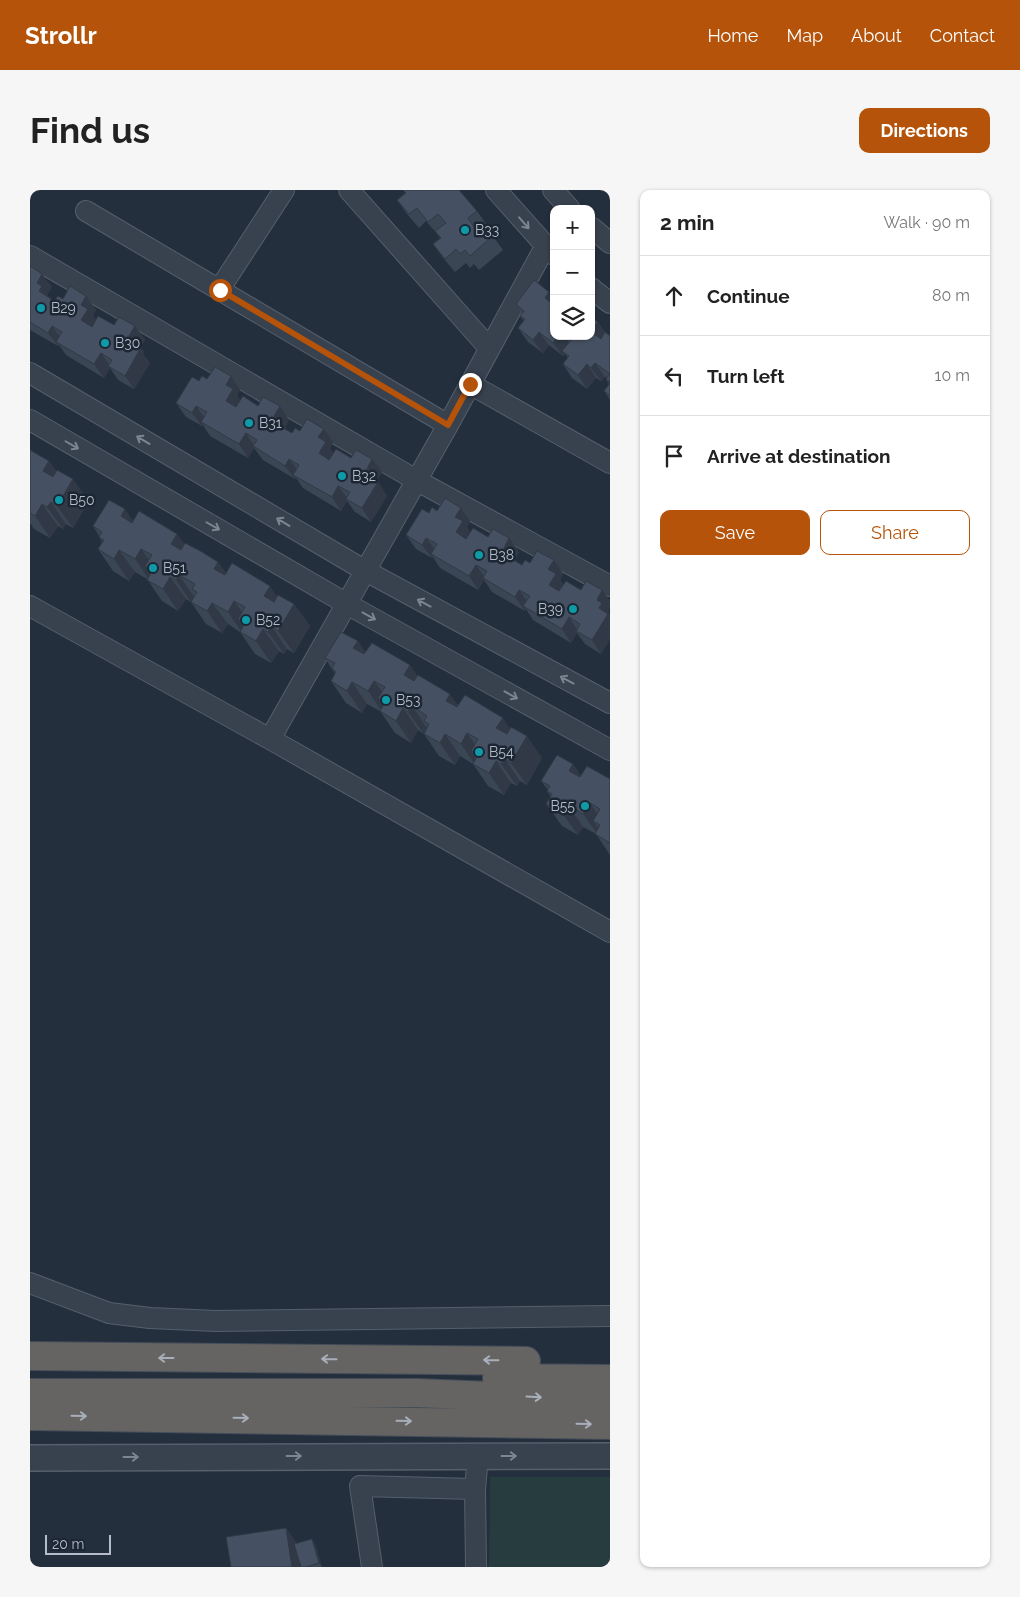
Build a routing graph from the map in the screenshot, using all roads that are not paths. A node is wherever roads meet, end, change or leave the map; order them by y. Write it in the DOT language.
graph roads {
  1 [pos="284,190"];
  2 [pos="349,190"];
  3 [pos="496,190"];
  4 [pos="553,190"];
  5 [pos="566,205"];
  6 [pos="86,211"];
  7 [pos="595,230"];
  8 [pos="610,243"];
  9 [pos="549,251"];
  10 [pos="30,256"];
  11 [pos="220,290"];
  12 [pos="595,291"];
  13 [pos="610,303"];
  14 [pos="489,348"];
  15 [pos="30,373"];
  16 [pos="470,384"];
  17 [pos="30,420"];
  18 [pos="448,425"];
  19 [pos="610,463"];
  20 [pos="416,480"];
  21 [pos="364,570"];
  22 [pos="610,586"];
  23 [pos="347,604"];
  24 [pos="30,606"];
  25 [pos="610,703"];
  26 [pos="270,739"];
  27 [pos="610,750"];
  28 [pos="610,932"];
  29 [pos="30,1283"];
  30 [pos="610,1316"];
  31 [pos="30,1356"];
  32 [pos="610,1362"];
  33 [pos="30,1379"];
  34 [pos="610,1379"];
  35 [pos="30,1393"];
  36 [pos="610,1401"];
  37 [pos="30,1416"];
  38 [pos="610,1425"];
  39 [pos="478,1456"];
  40 [pos="610,1456"];
  41 [pos="30,1458"];
  42 [pos="475,1488"];
  43 [pos="372,1567"];
  44 [pos="476,1567"];
  1 -- 11 [label="street"];
  2 -- 14 [label="street"];
  3 -- 9 [label="street, one-way"];
  4 -- 5 [label="street"];
  6 -- 11 [label="street"];
  7 -- 8 [label="street"];
  9 -- 14 [label="street"];
  10 -- 20 [label="street"];
  11 -- 18 [label="street"];
  12 -- 13 [label="street"];
  14 -- 16 [label="street"];
  21 -- 15 [label="street, one-way"];
  16 -- 18 [label="street"];
  16 -- 19 [label="street"];
  17 -- 23 [label="street, one-way"];
  18 -- 20 [label="street"];
  20 -- 21 [label="street"];
  20 -- 22 [label="street"];
  21 -- 23 [label="street"];
  25 -- 21 [label="street, one-way"];
  23 -- 26 [label="street"];
  23 -- 27 [label="street, one-way"];
  24 -- 26 [label="street"];
  26 -- 28 [label="street"];
  29 -- 30 [label="street"];
  32 -- 31 [label="highway, one-way"];
  33 -- 34 [label="highway"];
  35 -- 36 [label="highway, one-way"];
  37 -- 38 [label="highway, one-way"];
  39 -- 40 [label="street, one-way"];
  41 -- 39 [label="street, one-way"];
  39 -- 42 [label="street"];
  42 -- 43 [label="street"];
  42 -- 44 [label="street"];
}
